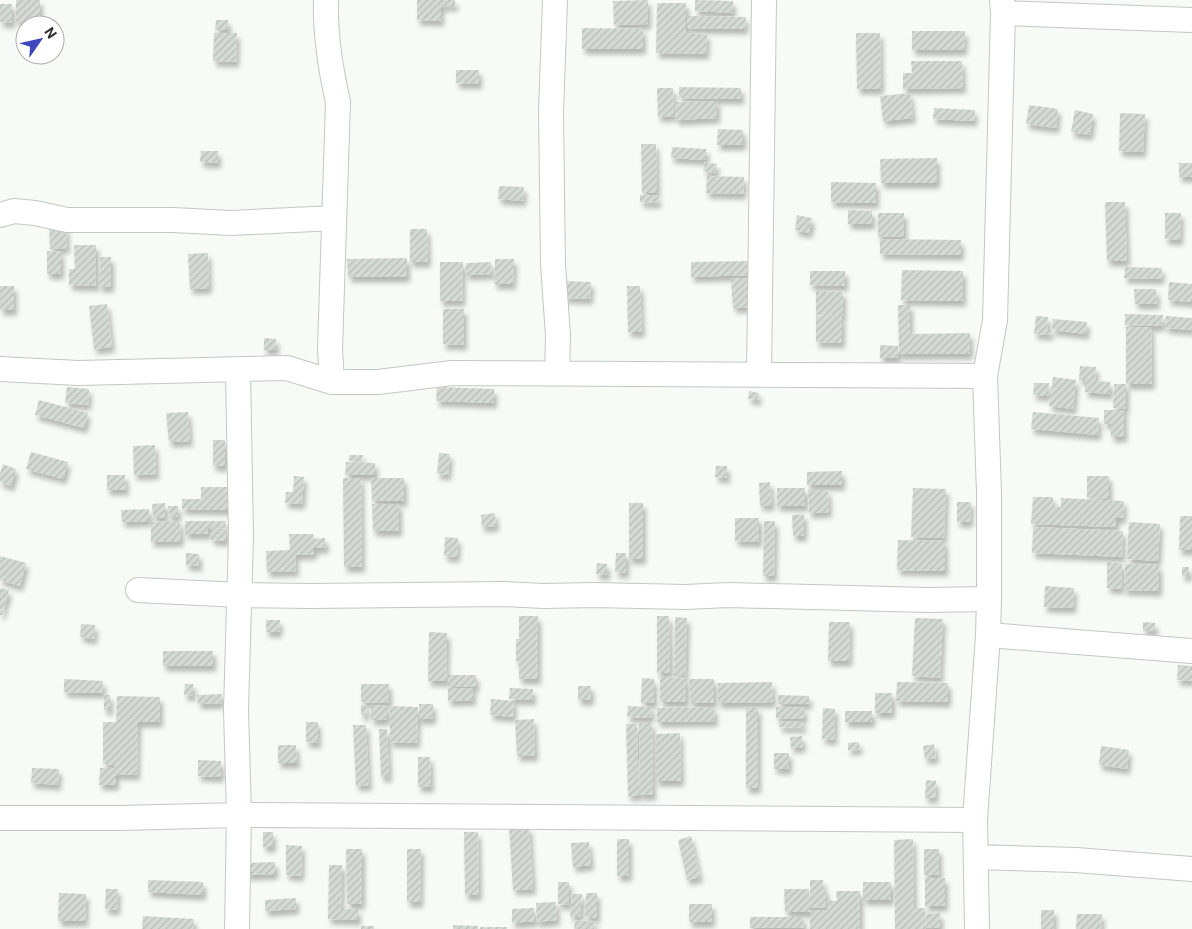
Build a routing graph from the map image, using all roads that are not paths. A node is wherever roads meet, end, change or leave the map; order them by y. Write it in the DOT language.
graph roads {
  1 [pos="326,0"];
  2 [pos="555,0"];
  3 [pos="764,0"];
  4 [pos="1002,6"];
  5 [pos="1192,20"];
  6 [pos="0,215"];
  7 [pos="334,218"];
  8 [pos="0,369"];
  9 [pos="238,370"];
  10 [pos="557,373"];
  11 [pos="759,374"];
  12 [pos="985,376"];
  13 [pos="332,382"];
  14 [pos="138,590"];
  15 [pos="240,595"];
  16 [pos="989,599"];
  17 [pos="988,635"];
  18 [pos="1192,651"];
  19 [pos="239,815"];
  20 [pos="0,818"];
  21 [pos="976,820"];
  22 [pos="976,858"];
  23 [pos="1192,869"];
  24 [pos="237,929"];
  25 [pos="978,929"];
  1 -- 7 [label="street"];
  2 -- 10 [label="street"];
  3 -- 11 [label="street"];
  4 -- 5 [label="street"];
  4 -- 12 [label="street"];
  6 -- 7 [label="street"];
  7 -- 13 [label="street"];
  8 -- 9 [label="street"];
  9 -- 13 [label="street"];
  9 -- 15 [label="street"];
  10 -- 11 [label="street"];
  10 -- 13 [label="street"];
  11 -- 12 [label="street"];
  12 -- 16 [label="street"];
  14 -- 15 [label="street"];
  15 -- 16 [label="street"];
  15 -- 19 [label="street"];
  16 -- 17 [label="street"];
  17 -- 18 [label="street"];
  17 -- 21 [label="street"];
  19 -- 20 [label="street"];
  19 -- 21 [label="street"];
  19 -- 24 [label="street"];
  21 -- 22 [label="street"];
  22 -- 23 [label="street"];
  22 -- 25 [label="street"];
}
